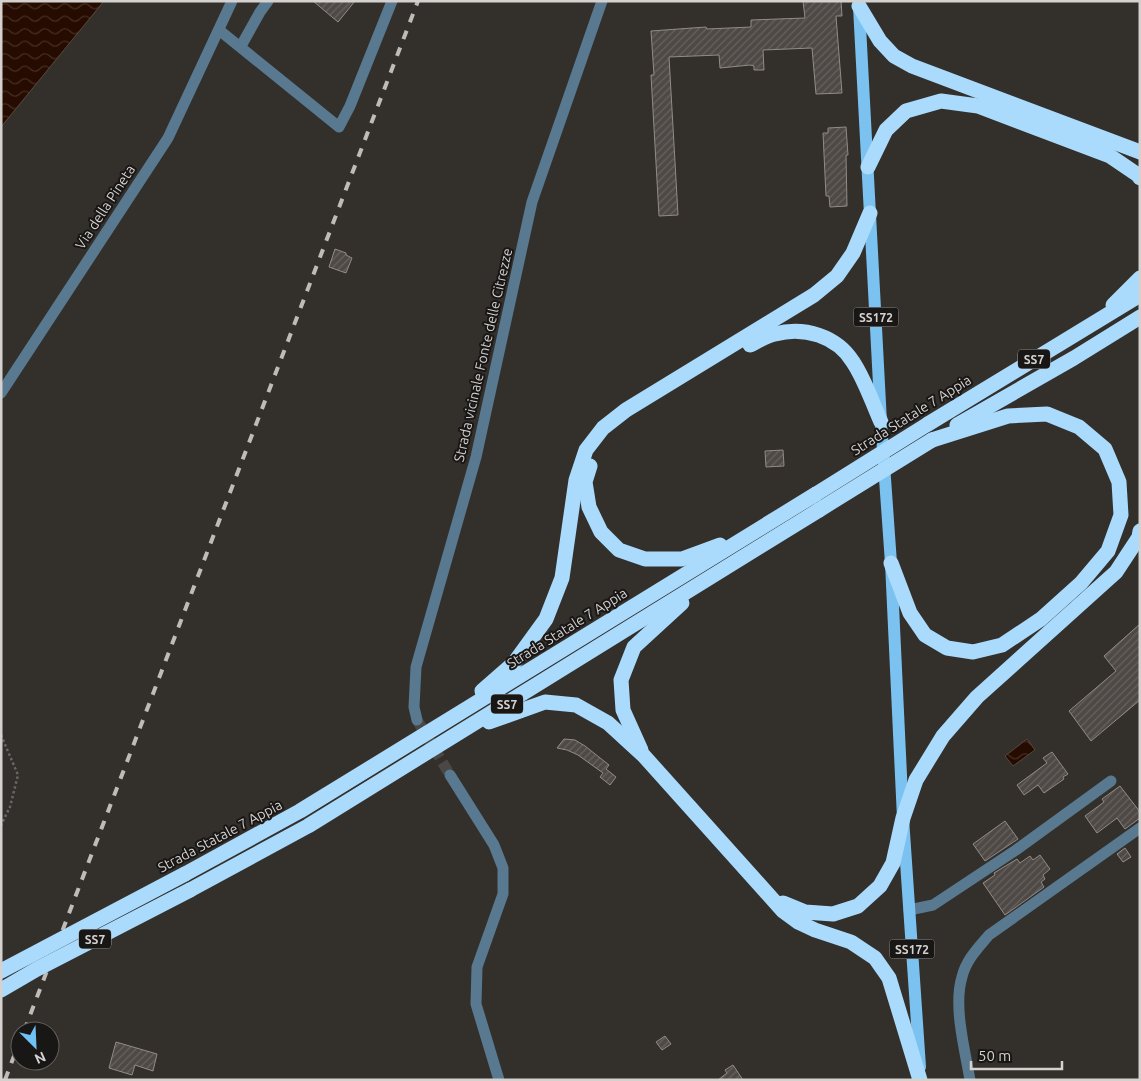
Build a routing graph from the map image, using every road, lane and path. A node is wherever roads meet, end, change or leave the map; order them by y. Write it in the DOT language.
graph roads {
  1 [pos="232,1"];
  2 [pos="268,1"];
  3 [pos="392,1"];
  4 [pos="602,1"];
  5 [pos="859,4"];
  6 [pos="219,30"];
  7 [pos="240,46"];
  8 [pos="1140,152"];
  9 [pos="868,167"];
  10 [pos="1140,178"];
  11 [pos="870,212"];
  12 [pos="1140,278"];
  13 [pos="1140,295"];
  14 [pos="1140,317"];
  15 [pos="1100,320"];
  16 [pos="1,393"];
  17 [pos="881,422"];
  18 [pos="932,440"];
  19 [pos="1140,531"];
  20 [pos="751,533"];
  21 [pos="891,563"];
  22 [pos="710,578"];
  23 [pos="453,718"];
  24 [pos="417,720"];
  25 [pos="462,731"];
  26 [pos="1,735"];
  27 [pos="644,756"];
  28 [pos="450,775"];
  29 [pos="1111,781"];
  30 [pos="903,818"];
  31 [pos="1,825"];
  32 [pos="1140,828"];
  33 [pos="765,891"];
  34 [pos="909,910"];
  35 [pos="1,972"];
  36 [pos="1,990"];
  37 [pos="499,1080"];
  38 [pos="921,1080"];
  39 [pos="970,1080"];
  1 -- 6 [label="street, Via della Pineta"];
  2 -- 7 [label="street"];
  3 -- 7 [label="street"];
  4 -- 24 [label="street, Strada vicinale Fonte delle Citrezze"];
  5 -- 8 [label="highway"];
  5 -- 9 [label="main road, SS172"];
  6 -- 7 [label="street"];
  6 -- 16 [label="street, Via della Pineta"];
  9 -- 10 [label="highway"];
  9 -- 11 [label="main road, SS172"];
  11 -- 17 [label="main road, SS172"];
  11 -- 23 [label="highway"];
  12 -- 15 [label="highway"];
  13 -- 15 [label="highway, Strada Statale 7 Appia / SS7"];
  14 -- 18 [label="highway, SS7"];
  15 -- 20 [label="highway, Strada Statale 7 Appia / SS7, bridge"];
  17 -- 20 [label="highway"];
  17 -- 21 [label="main road, SS172"];
  18 -- 21 [label="highway"];
  18 -- 22 [label="highway, SS7, bridge"];
  19 -- 30 [label="highway"];
  20 -- 23 [label="highway, Strada Statale 7 Appia / SS7"];
  21 -- 30 [label="main road, SS172"];
  22 -- 25 [label="highway, SS7"];
  22 -- 27 [label="highway"];
  23 -- 35 [label="highway, Strada Statale 7 Appia / SS7, bridge"];
  25 -- 27 [label="highway"];
  25 -- 36 [label="highway, SS7, bridge"];
  26 -- 31 [label="path"];
  27 -- 33 [label="highway"];
  28 -- 37 [label="street"];
  29 -- 34 [label="street"];
  30 -- 33 [label="highway"];
  30 -- 34 [label="main road, SS172"];
  32 -- 39 [label="street"];
  33 -- 38 [label="highway"];
  34 -- 38 [label="main road, SS172"];
}
